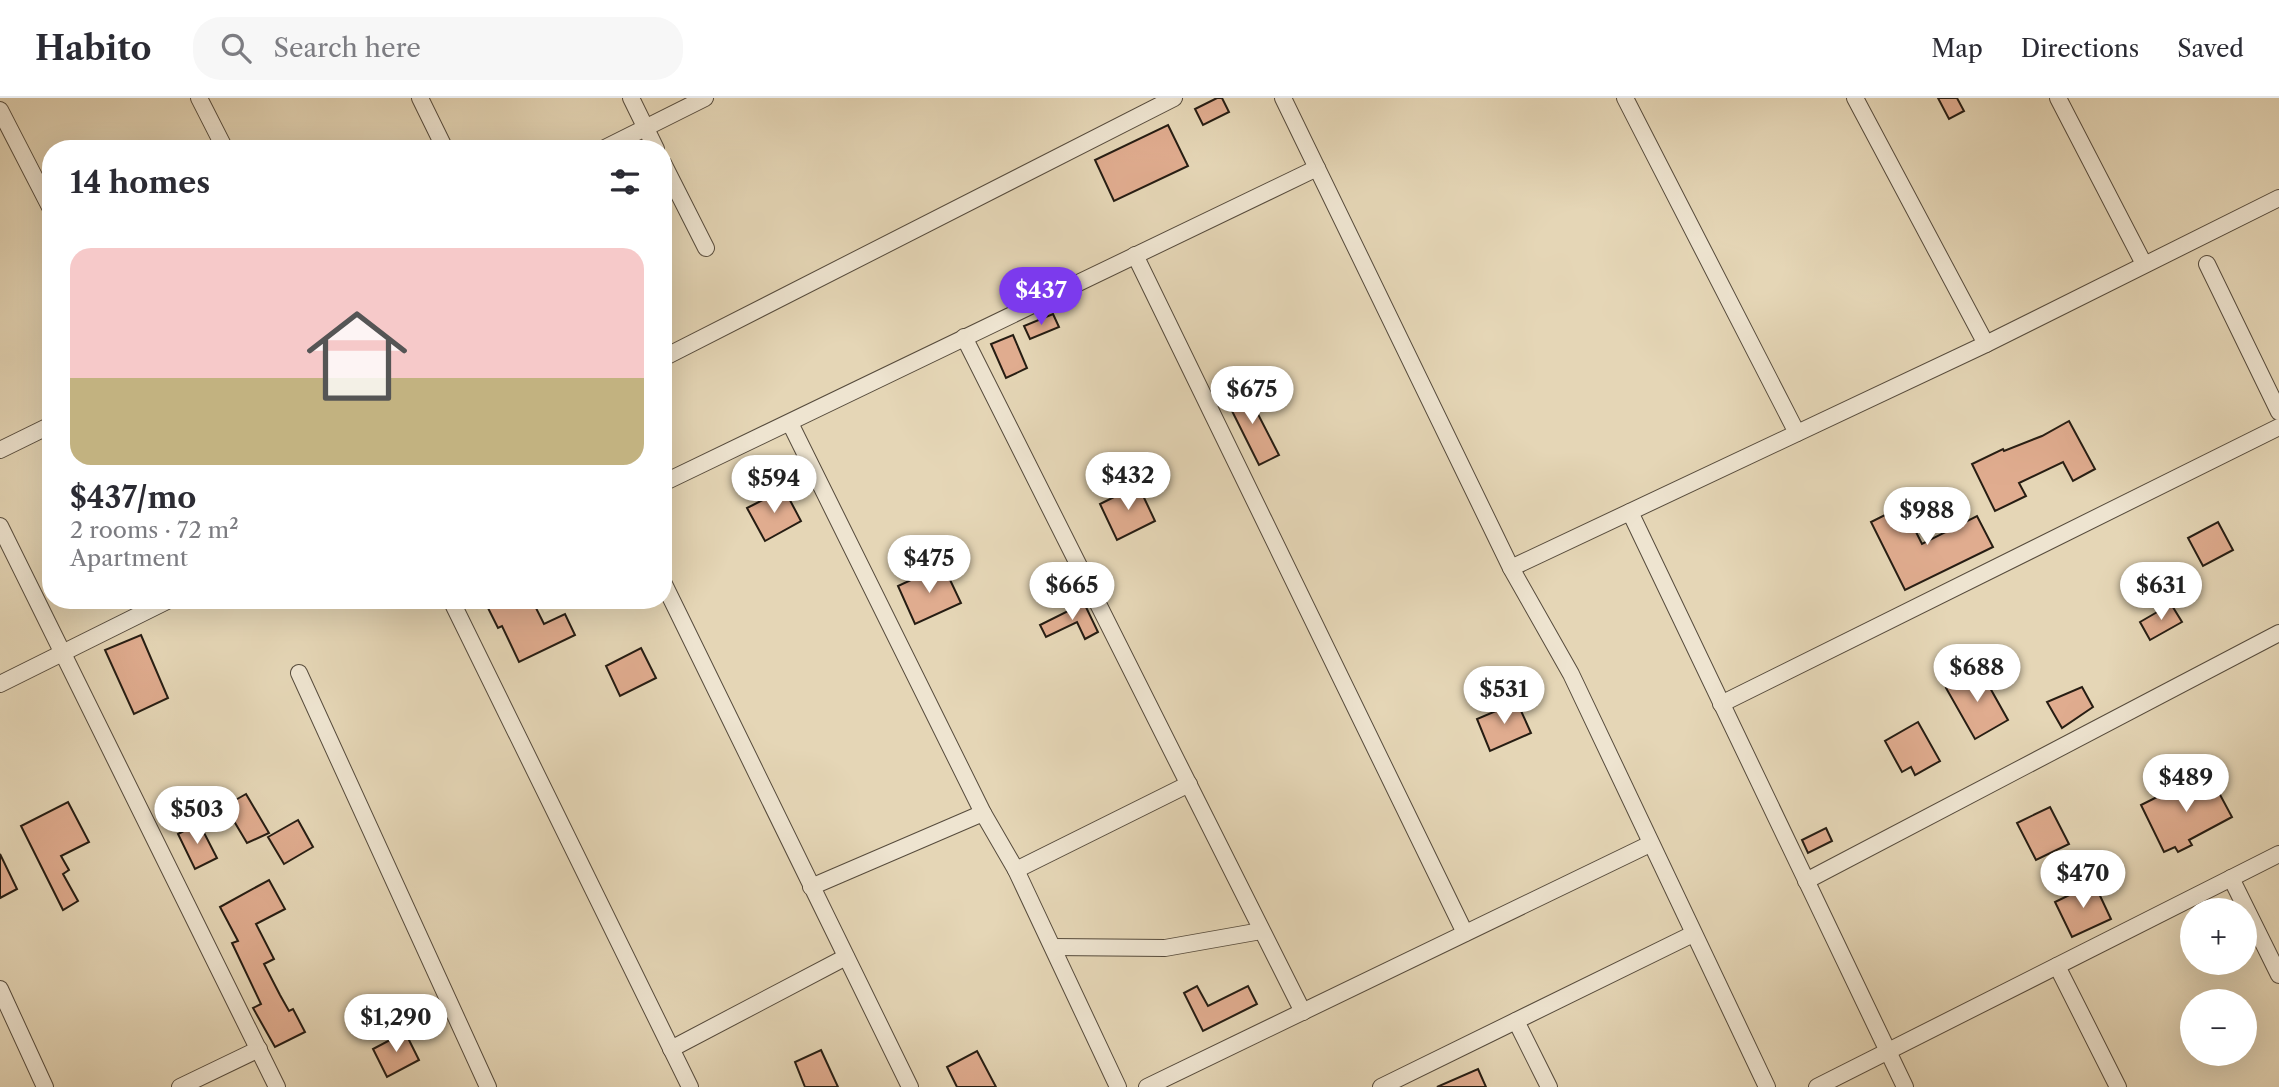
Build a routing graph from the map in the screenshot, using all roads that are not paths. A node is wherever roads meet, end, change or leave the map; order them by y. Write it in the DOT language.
graph roads {
  1 [pos="199,98"];
  2 [pos="420,98"];
  3 [pos="631,98"];
  4 [pos="705,98"];
  5 [pos="1174,98"];
  6 [pos="1283,98"];
  7 [pos="1625,98"];
  8 [pos="1855,98"];
  9 [pos="2058,98"];
  10 [pos="0,110"];
  11 [pos="645,128"];
  12 [pos="220,140"];
  13 [pos="441,140"];
  14 [pos="621,140"];
  15 [pos="651,140"];
  16 [pos="1317,168"];
  17 [pos="672,181"];
  18 [pos="42,192"];
  19 [pos="2279,198"];
  20 [pos="706,248"];
  21 [pos="1135,255"];
  22 [pos="2144,264"];
  23 [pos="2207,264"];
  24 [pos="964,337"];
  25 [pos="1986,344"];
  26 [pos="672,353"];
  27 [pos="2279,412"];
  28 [pos="790,423"];
  29 [pos="2279,428"];
  30 [pos="42,429"];
  31 [pos="1797,433"];
  32 [pos="0,450"];
  33 [pos="672,479"];
  34 [pos="1630,512"];
  35 [pos="0,526"];
  36 [pos="1511,568"];
  37 [pos="672,601"];
  38 [pos="151,609"];
  39 [pos="455,609"];
  40 [pos="2279,633"];
  41 [pos="63,653"];
  42 [pos="299,673"];
  43 [pos="0,684"];
  44 [pos="1721,704"];
  45 [pos="1189,783"];
  46 [pos="983,813"];
  47 [pos="1650,844"];
  48 [pos="2279,854"];
  49 [pos="1016,870"];
  50 [pos="2231,878"];
  51 [pos="1806,881"];
  52 [pos="811,887"];
  53 [pos="1261,931"];
  54 [pos="1465,933"];
  55 [pos="1693,934"];
  56 [pos="1053,947"];
  57 [pos="846,957"];
  58 [pos="2057,966"];
  59 [pos="2279,975"];
  60 [pos="0,989"];
  61 [pos="1303,1012"];
  62 [pos="1516,1021"];
  63 [pos="259,1049"];
  64 [pos="671,1049"];
  65 [pos="1888,1051"];
  66 [pos="45,1087"];
  67 [pos="180,1087"];
  68 [pos="278,1087"];
  69 [pos="488,1087"];
  70 [pos="691,1087"];
  71 [pos="910,1087"];
  72 [pos="1118,1087"];
  73 [pos="1147,1087"];
  74 [pos="1381,1087"];
  75 [pos="1549,1087"];
  76 [pos="1767,1087"];
  77 [pos="1817,1087"];
  78 [pos="1905,1087"];
  79 [pos="2118,1087"];
  1 -- 12 [label="street"];
  2 -- 13 [label="street"];
  3 -- 11 [label="street"];
  4 -- 11 [label="street"];
  5 -- 26 [label="street"];
  6 -- 16 [label="street"];
  7 -- 31 [label="street"];
  8 -- 25 [label="street"];
  9 -- 22 [label="street"];
  10 -- 18 [label="street"];
  11 -- 14 [label="street"];
  11 -- 15 [label="street"];
  16 -- 21 [label="street"];
  16 -- 36 [label="street"];
  17 -- 20 [label="street"];
  19 -- 22 [label="street"];
  21 -- 24 [label="street"];
  21 -- 54 [label="street"];
  22 -- 25 [label="street"];
  23 -- 27 [label="street"];
  24 -- 28 [label="street"];
  24 -- 45 [label="street"];
  25 -- 31 [label="street"];
  28 -- 33 [label="street"];
  28 -- 46 [label="street"];
  29 -- 44 [label="street"];
  30 -- 32 [label="street"];
  31 -- 34 [label="street"];
  34 -- 36 [label="street"];
  34 -- 44 [label="street"];
  35 -- 41 [label="street"];
  36 -- 47 [label="street"];
  37 -- 52 [label="street"];
  38 -- 41 [label="street"];
  39 -- 64 [label="street"];
  40 -- 51 [label="street"];
  41 -- 43 [label="street"];
  41 -- 63 [label="street"];
  42 -- 69 [label="street"];
  44 -- 51 [label="street"];
  45 -- 49 [label="street"];
  45 -- 53 [label="street"];
  46 -- 49 [label="street"];
  46 -- 52 [label="street"];
  47 -- 54 [label="street"];
  47 -- 55 [label="street"];
  48 -- 50 [label="street"];
  49 -- 56 [label="street"];
  50 -- 58 [label="street"];
  50 -- 59 [label="street"];
  51 -- 65 [label="street"];
  52 -- 57 [label="street"];
  53 -- 56 [label="street"];
  53 -- 61 [label="street"];
  54 -- 61 [label="street"];
  55 -- 62 [label="street"];
  55 -- 76 [label="street"];
  56 -- 72 [label="street"];
  57 -- 64 [label="street"];
  57 -- 71 [label="street"];
  58 -- 65 [label="street"];
  58 -- 79 [label="street"];
  60 -- 66 [label="street"];
  61 -- 73 [label="street"];
  62 -- 74 [label="street"];
  62 -- 75 [label="street"];
  63 -- 67 [label="street"];
  63 -- 68 [label="street"];
  64 -- 70 [label="street"];
  65 -- 77 [label="street"];
  65 -- 78 [label="street"];
}
